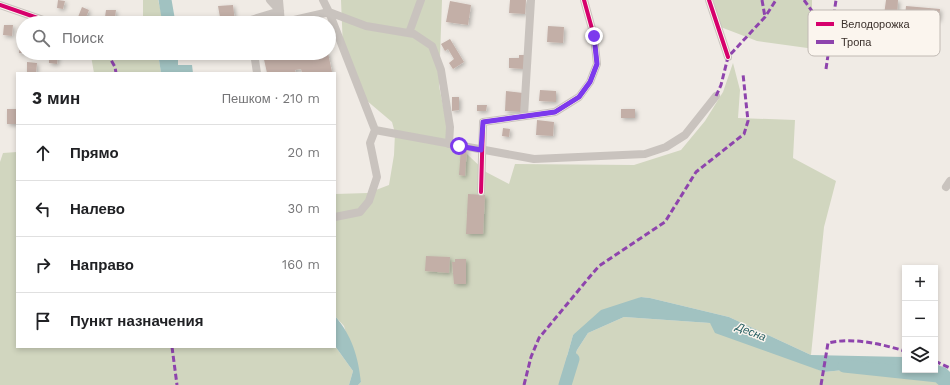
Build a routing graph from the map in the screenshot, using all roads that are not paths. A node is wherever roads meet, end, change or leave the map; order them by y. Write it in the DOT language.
graph roads {
  1 [pos="270,0"];
  2 [pos="279,0"];
  3 [pos="323,0"];
  4 [pos="421,0"];
  5 [pos="531,0"];
  6 [pos="584,0"];
  7 [pos="709,0"];
  8 [pos="0,5"];
  9 [pos="280,11"];
  10 [pos="329,12"];
  11 [pos="32,16"];
  12 [pos="264,16"];
  13 [pos="275,16"];
  14 [pos="280,16"];
  15 [pos="312,16"];
  16 [pos="331,16"];
  17 [pos="336,30"];
  18 [pos="409,33"];
  19 [pos="728,58"];
  20 [pos="255,60"];
  21 [pos="257,72"];
  22 [pos="716,96"];
  23 [pos="524,115"];
  24 [pos="375,130"];
  25 [pos="449,144"];
  26 [pos="481,150"];
  27 [pos="481,192"];
  28 [pos="336,217"];
  1 -- 9 [label="street"];
  2 -- 9 [label="street"];
  3 -- 10 [label="street"];
  4 -- 18 [label="street"];
  5 -- 23 [label="street"];
  6 -- 23 [label="street"];
  7 -- 19 [label="street"];
  8 -- 11 [label="street"];
  9 -- 12 [label="street"];
  9 -- 13 [label="street"];
  9 -- 14 [label="street"];
  10 -- 15 [label="street"];
  10 -- 16 [label="street"];
  10 -- 18 [label="street"];
  17 -- 24 [label="street"];
  18 -- 25 [label="street"];
  20 -- 21 [label="street"];
  22 -- 26 [label="street"];
  23 -- 26 [label="street"];
  24 -- 25 [label="street"];
  24 -- 28 [label="street"];
  25 -- 26 [label="street"];
  26 -- 27 [label="street"];
}
